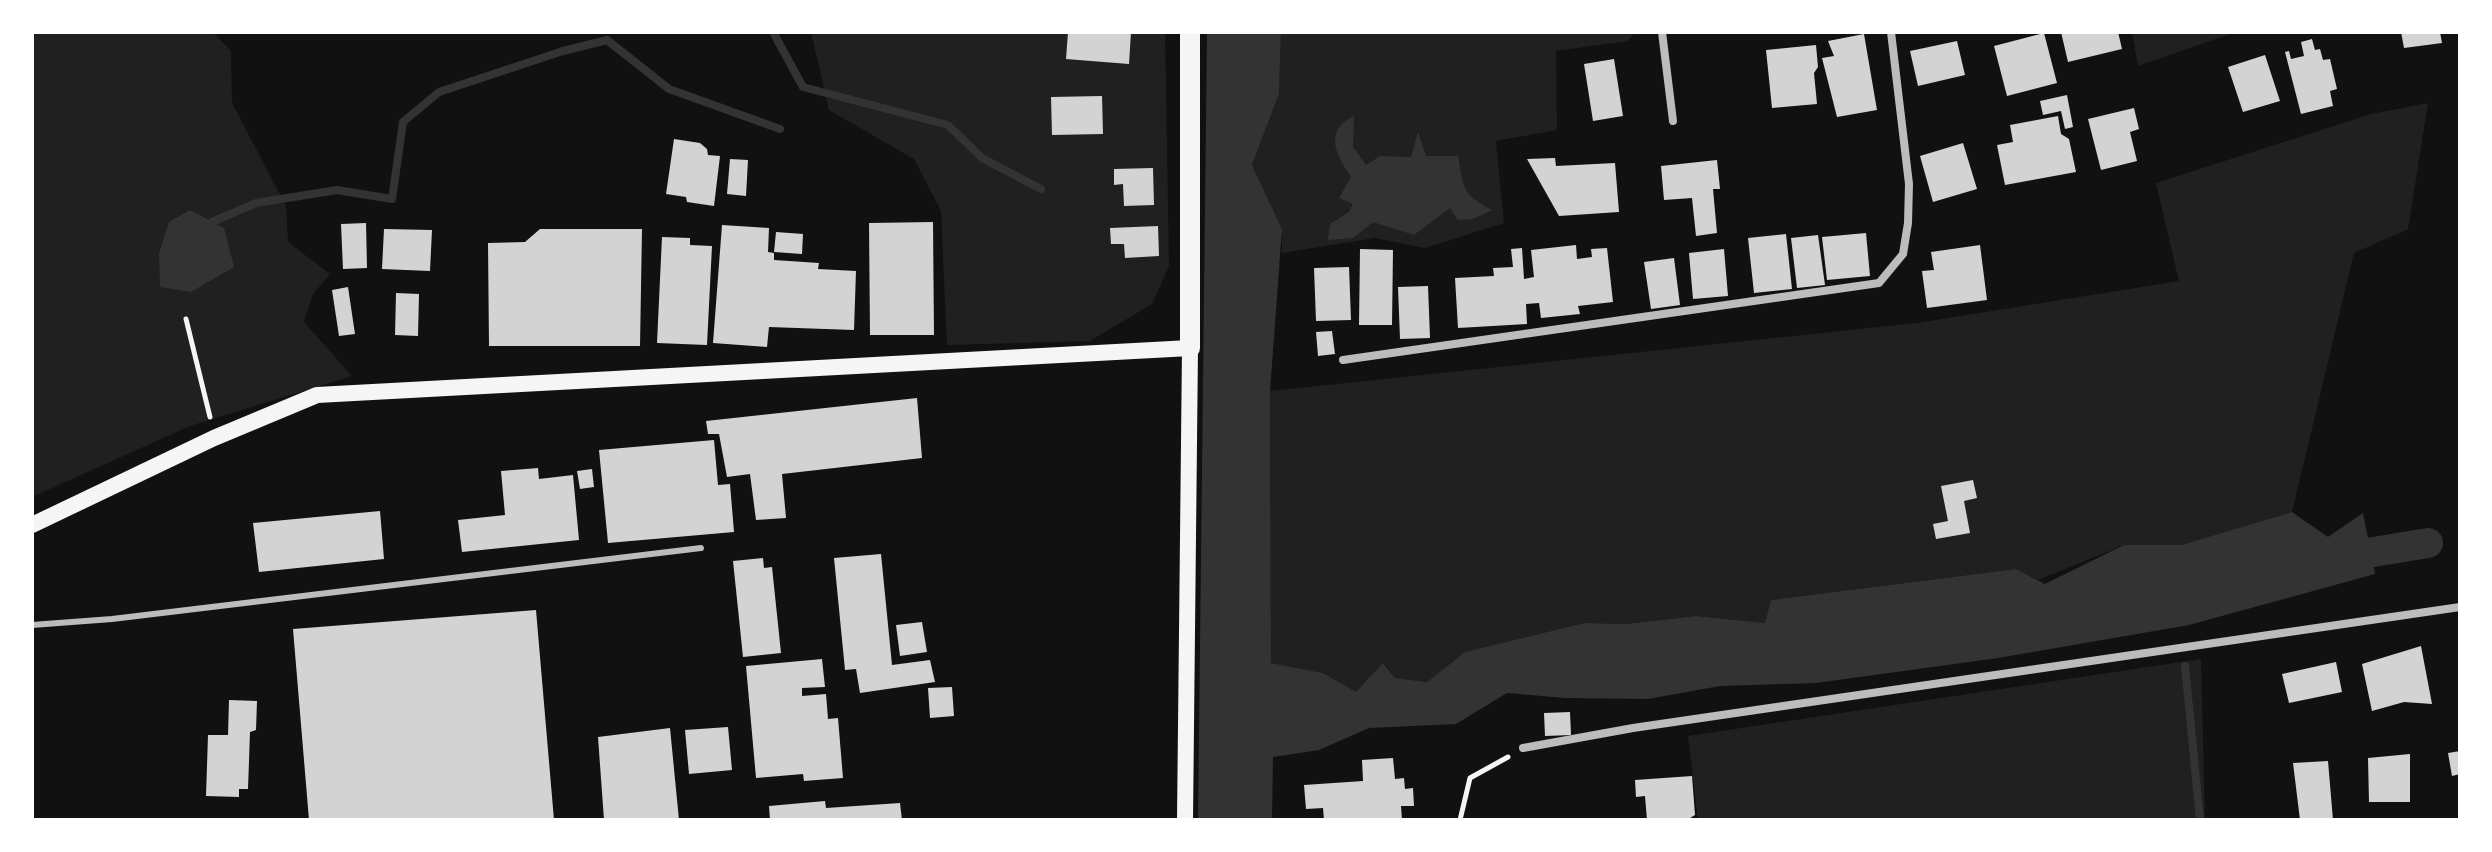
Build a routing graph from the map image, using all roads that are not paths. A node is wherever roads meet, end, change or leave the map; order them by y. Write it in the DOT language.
graph roads {
  1 [pos="1190,32"];
  2 [pos="1662,32"];
  3 [pos="1891,32"];
  4 [pos="1673,121"];
  5 [pos="1190,348"];
  6 [pos="1343,360"];
  7 [pos="32,525"];
  8 [pos="701,548"];
  9 [pos="2460,607"];
  10 [pos="32,625"];
  11 [pos="1523,748"];
  12 [pos="1185,820"];
  1 -- 5 [label="main road"];
  2 -- 4 [label="street"];
  3 -- 6 [label="street"];
  5 -- 7 [label="main road"];
  5 -- 12 [label="main road"];
  8 -- 10 [label="lane"];
  9 -- 11 [label="street"];
}
